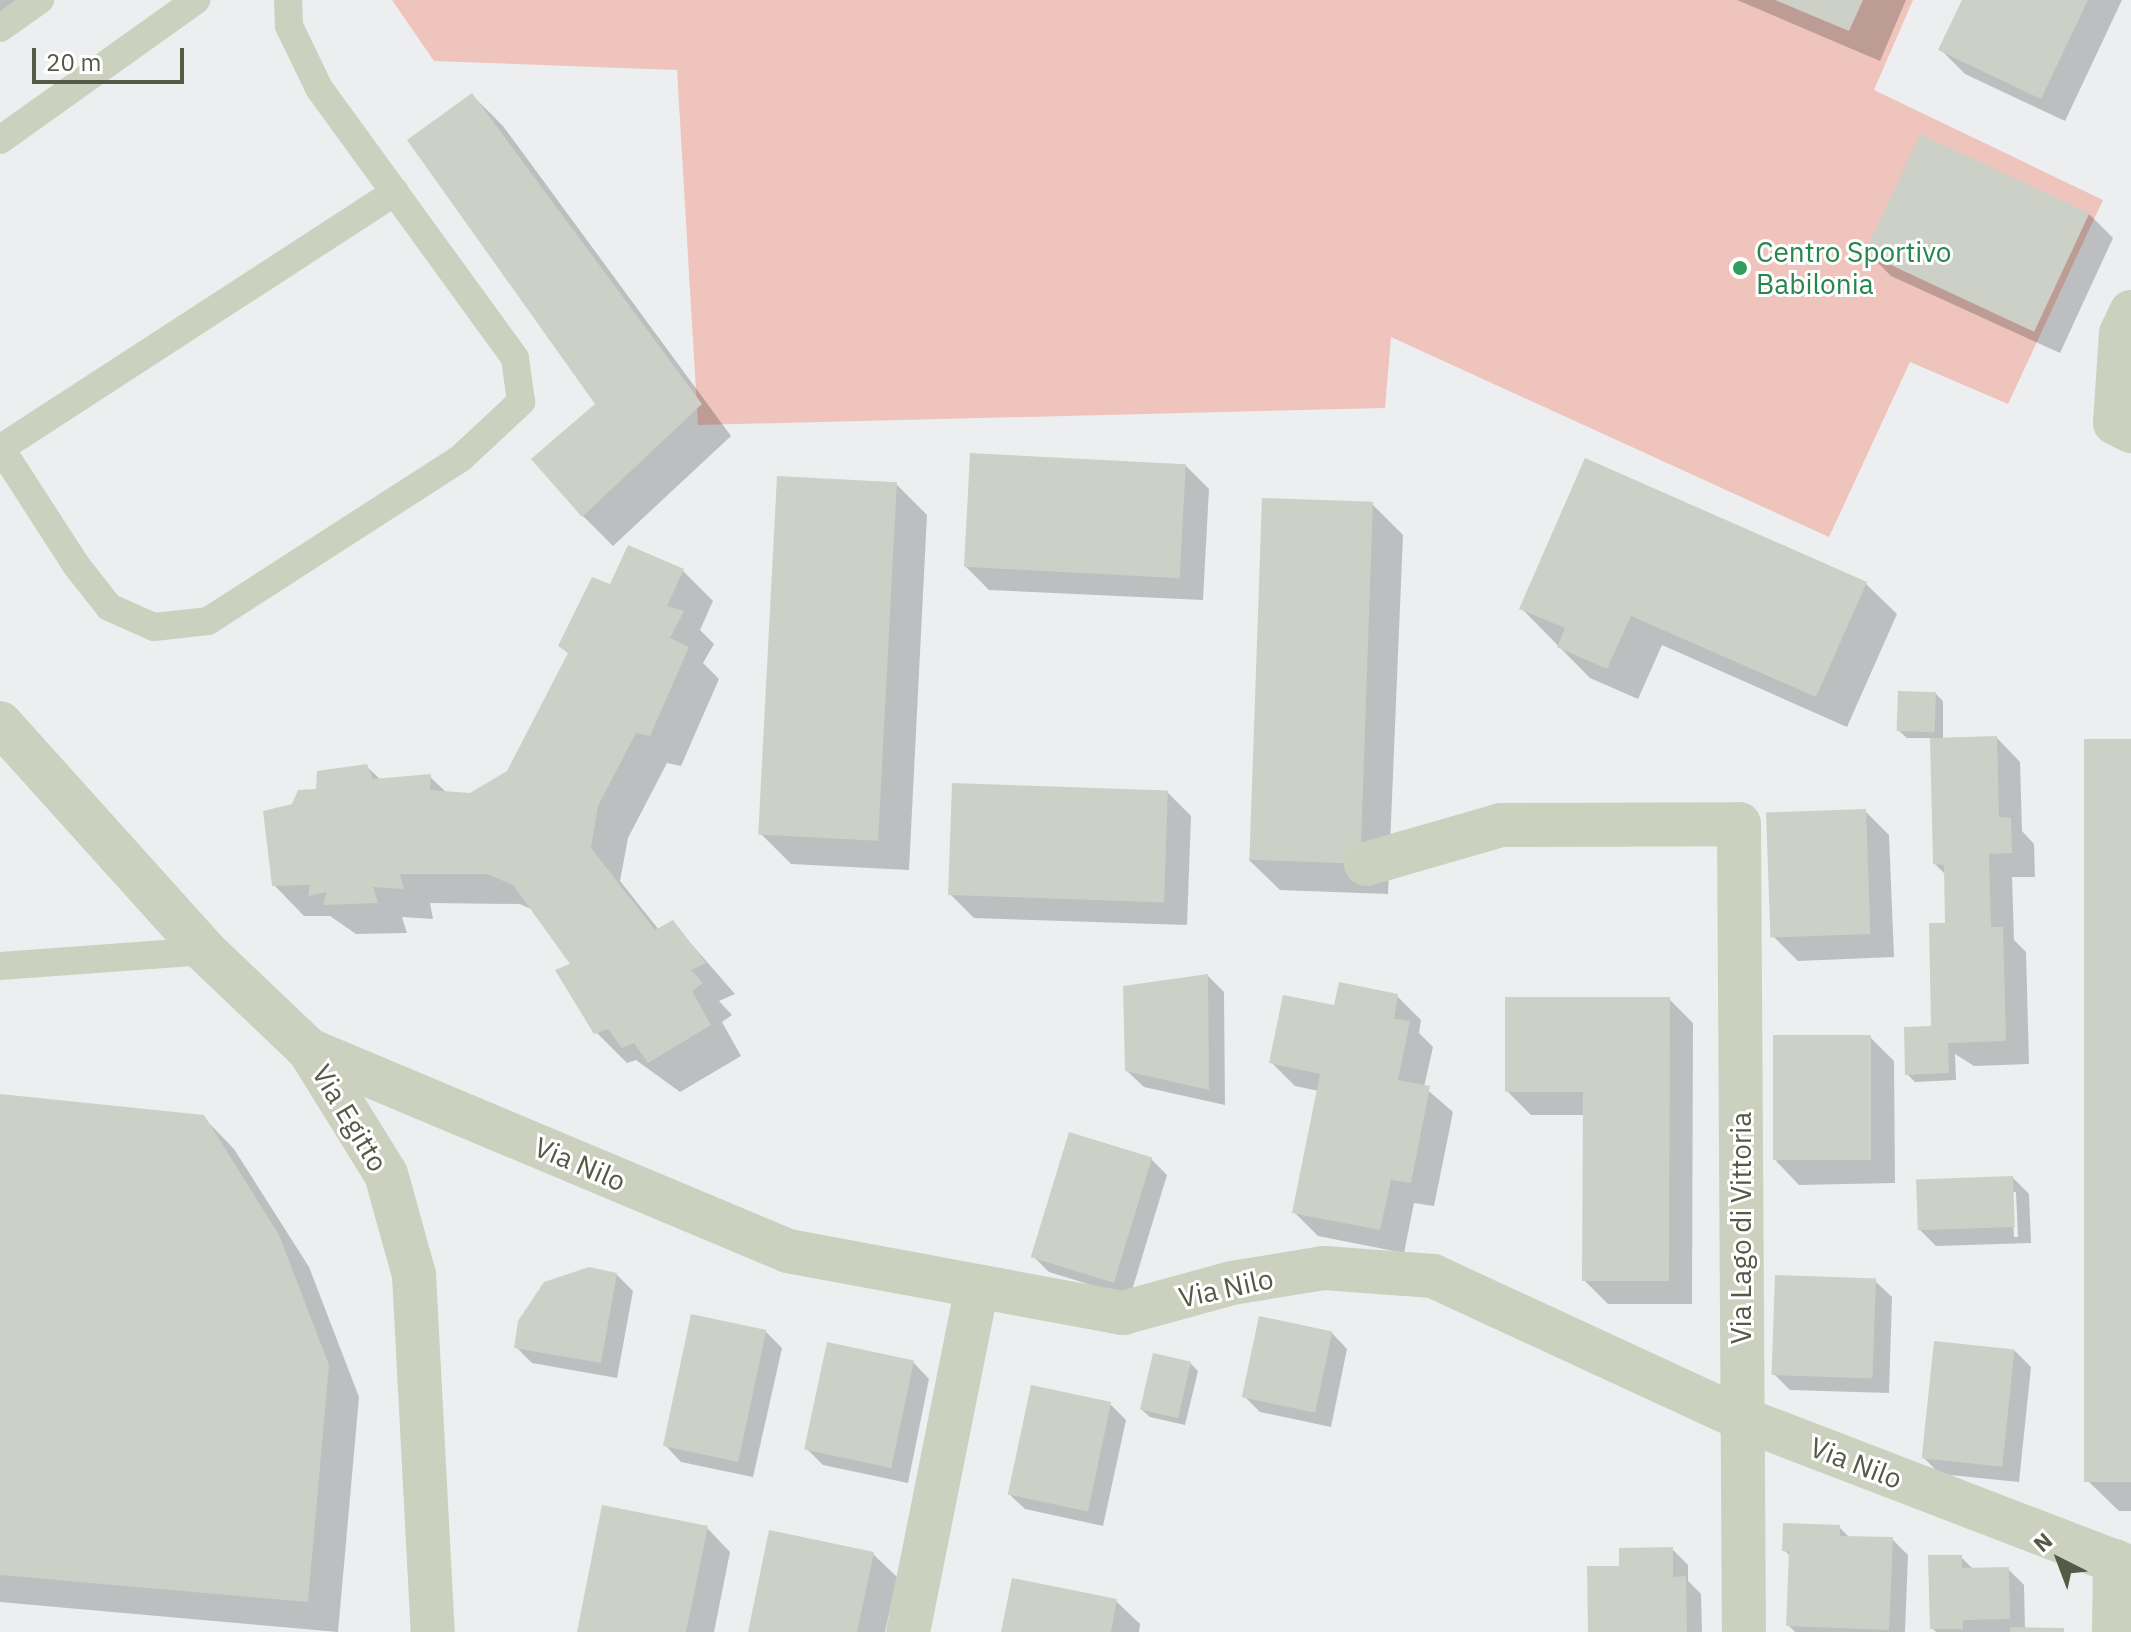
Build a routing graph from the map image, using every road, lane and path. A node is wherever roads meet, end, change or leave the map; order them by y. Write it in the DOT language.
graph roads {
  1 [pos="40,0"];
  2 [pos="196,0"];
  3 [pos="288,0"];
  4 [pos="0,28"];
  5 [pos="0,140"];
  6 [pos="395,192"];
  7 [pos="2131,312"];
  8 [pos="2123,427"];
  9 [pos="0,448"];
  10 [pos="0,723"];
  11 [pos="1366,864"];
  12 [pos="205,951"];
  13 [pos="0,966"];
  14 [pos="309,1050"];
  15 [pos="977,1287"];
  16 [pos="1743,1419"];
  17 [pos="2123,1565"];
  18 [pos="433,1632"];
  19 [pos="908,1632"];
  20 [pos="1744,1632"];
  21 [pos="2114,1632"];
  1 -- 4 [label="lane"];
  2 -- 5 [label="lane"];
  3 -- 6 [label="lane"];
  6 -- 9 [label="lane"];
  6 -- 9 [label="lane"];
  7 -- 8 [label="street"];
  10 -- 12 [label="street, Via Egitto"];
  11 -- 16 [label="street, Via Lago di Vittoria"];
  12 -- 13 [label="lane"];
  12 -- 14 [label="street, Via Egitto"];
  14 -- 15 [label="street, Via Nilo"];
  14 -- 18 [label="street, Via Egitto"];
  15 -- 16 [label="street, Via Nilo"];
  15 -- 19 [label="street"];
  16 -- 17 [label="street, Via Nilo"];
  16 -- 20 [label="street, Via Lago di Vittoria"];
  17 -- 21 [label="street"];
}
